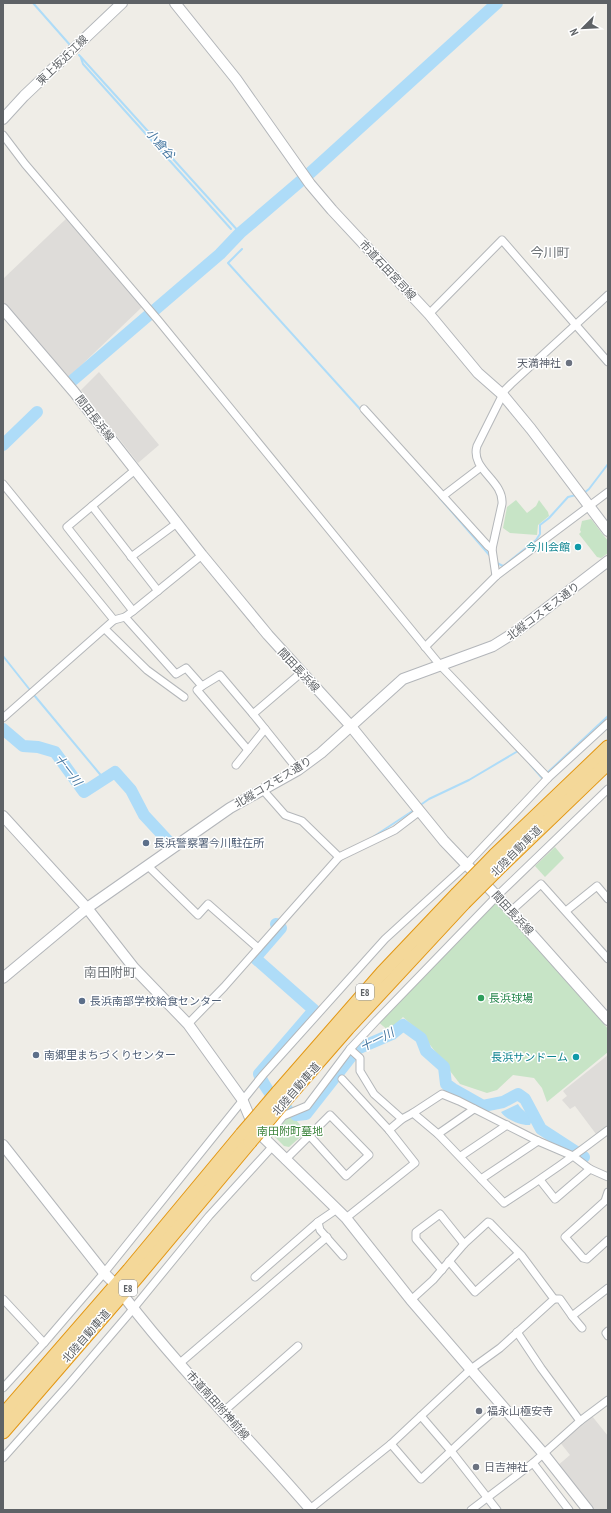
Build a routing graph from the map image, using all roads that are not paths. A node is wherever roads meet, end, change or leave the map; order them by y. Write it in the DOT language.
graph roads {
  1 [pos="122,3"];
  2 [pos="175,3"];
  3 [pos="3,118"];
  4 [pos="3,135"];
  5 [pos="608,295"];
  6 [pos="3,309"];
  7 [pos="429,314"];
  8 [pos="576,325"];
  9 [pos="608,362"];
  10 [pos="503,395"];
  11 [pos="364,410"];
  12 [pos="481,466"];
  13 [pos="135,470"];
  14 [pos="3,484"];
  15 [pos="608,492"];
  16 [pos="443,496"];
  17 [pos="92,506"];
  18 [pos="589,506"];
  19 [pos="177,523"];
  20 [pos="608,531"];
  21 [pos="492,549"];
  22 [pos="202,555"];
  23 [pos="131,557"];
  24 [pos="608,561"];
  25 [pos="496,576"];
  26 [pos="158,591"];
  27 [pos="133,611"];
  28 [pos="125,617"];
  29 [pos="114,620"];
  30 [pos="105,629"];
  31 [pos="425,647"];
  32 [pos="440,665"];
  33 [pos="302,672"];
  34 [pos="202,686"];
  35 [pos="184,697"];
  36 [pos="253,714"];
  37 [pos="3,718"];
  38 [pos="608,723"];
  39 [pos="350,726"];
  40 [pos="265,729"];
  41 [pos="608,747"];
  42 [pos="248,750"];
  43 [pos="608,763"];
  44 [pos="236,765"];
  45 [pos="298,770"];
  46 [pos="548,778"];
  47 [pos="608,789"];
  48 [pos="263,790"];
  49 [pos="420,811"];
  50 [pos="3,816"];
  51 [pos="339,857"];
  52 [pos="499,860"];
  53 [pos="466,865"];
  54 [pos="148,866"];
  55 [pos="497,896"];
  56 [pos="608,899"];
  57 [pos="87,908"];
  58 [pos="511,911"];
  59 [pos="566,911"];
  60 [pos="258,948"];
  61 [pos="608,959"];
  62 [pos="3,978"];
  63 [pos="608,1020"];
  64 [pos="188,1024"];
  65 [pos="353,1051"];
  66 [pos="342,1079"];
  67 [pos="242,1100"];
  68 [pos="474,1109"];
  69 [pos="413,1113"];
  70 [pos="402,1119"];
  71 [pos="507,1125"];
  72 [pos="389,1130"];
  73 [pos="608,1130"];
  74 [pos="438,1134"];
  75 [pos="309,1135"];
  76 [pos="246,1138"];
  77 [pos="538,1141"];
  78 [pos="268,1143"];
  79 [pos="3,1144"];
  80 [pos="461,1156"];
  81 [pos="573,1156"];
  82 [pos="285,1160"];
  83 [pos="590,1169"];
  84 [pos="608,1177"];
  85 [pos="482,1179"];
  86 [pos="540,1180"];
  87 [pos="608,1192"];
  88 [pos="337,1209"];
  89 [pos="346,1218"];
  90 [pos="318,1222"];
  91 [pos="327,1237"];
  92 [pos="608,1240"];
  93 [pos="464,1244"];
  94 [pos="518,1254"];
  95 [pos="343,1256"];
  96 [pos="449,1261"];
  97 [pos="442,1270"];
  98 [pos="107,1276"];
  99 [pos="255,1277"];
  100 [pos="608,1288"];
  101 [pos="554,1298"];
  102 [pos="3,1299"];
  103 [pos="126,1299"];
  104 [pos="411,1300"];
  105 [pos="133,1308"];
  106 [pos="572,1316"];
  107 [pos="582,1328"];
  108 [pos="608,1331"];
  109 [pos="517,1332"];
  110 [pos="608,1336"];
  111 [pos="44,1343"];
  112 [pos="298,1346"];
  113 [pos="180,1363"];
  114 [pos="471,1369"];
  115 [pos="3,1388"];
  116 [pos="608,1400"];
  117 [pos="501,1404"];
  118 [pos="224,1411"];
  119 [pos="3,1415"];
  120 [pos="421,1416"];
  121 [pos="580,1421"];
  122 [pos="3,1432"];
  123 [pos="390,1444"];
  124 [pos="452,1451"];
  125 [pos="543,1453"];
  126 [pos="3,1458"];
  127 [pos="532,1463"];
  128 [pos="488,1498"];
  129 [pos="310,1510"];
  130 [pos="471,1510"];
  131 [pos="497,1510"];
  132 [pos="569,1510"];
  133 [pos="588,1510"];
  1 -- 3 [label="street, 東上坂近江線"];
  2 -- 7 [label="street, 市道石田宮司線"];
  4 -- 31 [label="street"];
  5 -- 8 [label="street"];
  6 -- 13 [label="street, 間田長浜線"];
  7 -- 8 [label="street"];
  7 -- 10 [label="street, 市道石田宮司線"];
  8 -- 9 [label="street"];
  8 -- 10 [label="street"];
  10 -- 12 [label="street"];
  10 -- 18 [label="street, 市道石田宮司線"];
  11 -- 16 [label="street"];
  12 -- 16 [label="street"];
  12 -- 21 [label="street"];
  13 -- 17 [label="street"];
  13 -- 19 [label="street, 間田長浜線"];
  14 -- 29 [label="street"];
  15 -- 18 [label="street"];
  16 -- 21 [label="street"];
  17 -- 23 [label="street"];
  17 -- 27 [label="street"];
  18 -- 20 [label="street, 市道石田宮司線"];
  18 -- 25 [label="street"];
  19 -- 22 [label="street, 間田長浜線"];
  19 -- 23 [label="street"];
  21 -- 25 [label="street"];
  22 -- 26 [label="street"];
  22 -- 33 [label="street, 間田長浜線"];
  23 -- 26 [label="street"];
  24 -- 32 [label="street, 北縦コスモス通り"];
  25 -- 31 [label="street"];
  26 -- 27 [label="street"];
  27 -- 28 [label="street"];
  28 -- 29 [label="street"];
  28 -- 34 [label="street"];
  29 -- 30 [label="street"];
  30 -- 35 [label="street"];
  30 -- 37 [label="street"];
  31 -- 32 [label="street"];
  32 -- 39 [label="street, 北縦コスモス通り"];
  32 -- 46 [label="street"];
  33 -- 36 [label="street"];
  33 -- 39 [label="street, 間田長浜線"];
  34 -- 36 [label="street"];
  34 -- 42 [label="street"];
  36 -- 40 [label="street"];
  38 -- 46 [label="street"];
  39 -- 45 [label="street, 北縦コスモス通り"];
  39 -- 49 [label="street, 間田長浜線"];
  40 -- 42 [label="street"];
  40 -- 45 [label="street"];
  41 -- 52 [label="highway, 北陸自動車道 / E8"];
  42 -- 44 [label="street"];
  43 -- 52 [label="highway, 北陸自動車道 / E8"];
  45 -- 48 [label="street, 北縦コスモス通り"];
  46 -- 53 [label="street"];
  47 -- 55 [label="street"];
  48 -- 51 [label="street"];
  48 -- 54 [label="street, 北縦コスモス通り"];
  49 -- 51 [label="street"];
  49 -- 53 [label="street, 間田長浜線"];
  50 -- 57 [label="street"];
  51 -- 60 [label="street"];
  52 -- 76 [label="highway, 北陸自動車道 / E8, bridge"];
  53 -- 55 [label="street, 間田長浜線"];
  53 -- 67 [label="street"];
  54 -- 57 [label="street, 北縦コスモス通り"];
  54 -- 60 [label="street"];
  55 -- 58 [label="street, 間田長浜線"];
  55 -- 65 [label="street"];
  56 -- 59 [label="street"];
  57 -- 62 [label="street, 北縦コスモス通り"];
  57 -- 64 [label="street"];
  58 -- 59 [label="street"];
  58 -- 63 [label="street, 間田長浜線"];
  59 -- 61 [label="street"];
  60 -- 64 [label="street"];
  64 -- 67 [label="street"];
  65 -- 70 [label="street"];
  65 -- 78 [label="street"];
  66 -- 72 [label="street"];
  67 -- 78 [label="street"];
  67 -- 98 [label="street"];
  68 -- 69 [label="street"];
  68 -- 71 [label="street"];
  68 -- 74 [label="street"];
  69 -- 70 [label="street"];
  69 -- 74 [label="street"];
  70 -- 72 [label="street"];
  71 -- 77 [label="street"];
  71 -- 80 [label="street"];
  72 -- 89 [label="street"];
  73 -- 81 [label="street"];
  74 -- 80 [label="street"];
  75 -- 75 [label="street"];
  75 -- 82 [label="street"];
  76 -- 119 [label="highway, 北陸自動車道 / E8"];
  76 -- 122 [label="highway, 北陸自動車道 / E8"];
  77 -- 81 [label="street"];
  77 -- 85 [label="street"];
  78 -- 82 [label="street"];
  78 -- 105 [label="street"];
  79 -- 98 [label="street"];
  80 -- 85 [label="street"];
  81 -- 83 [label="street"];
  81 -- 86 [label="street"];
  82 -- 88 [label="street"];
  83 -- 84 [label="street"];
  83 -- 86 [label="street"];
  85 -- 86 [label="street"];
  87 -- 92 [label="street"];
  88 -- 89 [label="street"];
  88 -- 90 [label="street"];
  89 -- 104 [label="street"];
  90 -- 91 [label="street"];
  90 -- 99 [label="street"];
  91 -- 95 [label="street"];
  91 -- 113 [label="street"];
  93 -- 94 [label="street"];
  93 -- 96 [label="street"];
  93 -- 97 [label="street"];
  94 -- 96 [label="street"];
  94 -- 101 [label="street"];
  96 -- 97 [label="street"];
  97 -- 104 [label="street"];
  98 -- 111 [label="street"];
  100 -- 106 [label="street"];
  101 -- 106 [label="street"];
  101 -- 109 [label="street"];
  102 -- 111 [label="street"];
  103 -- 105 [label="street, 市道南田附神前線"];
  104 -- 114 [label="street"];
  105 -- 113 [label="street, 市道南田附神前線"];
  105 -- 126 [label="street"];
  106 -- 107 [label="street"];
  108 -- 110 [label="street"];
  109 -- 114 [label="street"];
  109 -- 121 [label="street"];
  111 -- 115 [label="street"];
  112 -- 118 [label="street"];
  113 -- 118 [label="street, 市道南田附神前線"];
  114 -- 117 [label="street"];
  114 -- 120 [label="street"];
  116 -- 121 [label="street"];
  117 -- 124 [label="street"];
  117 -- 125 [label="street"];
  118 -- 129 [label="street, 市道南田附神前線"];
  120 -- 123 [label="street"];
  120 -- 124 [label="street"];
  121 -- 125 [label="street"];
  123 -- 124 [label="street"];
  123 -- 129 [label="street"];
  124 -- 128 [label="street"];
  125 -- 127 [label="street"];
  125 -- 133 [label="street"];
  127 -- 128 [label="street"];
  127 -- 132 [label="street"];
  128 -- 130 [label="street"];
  128 -- 131 [label="street"];
}
